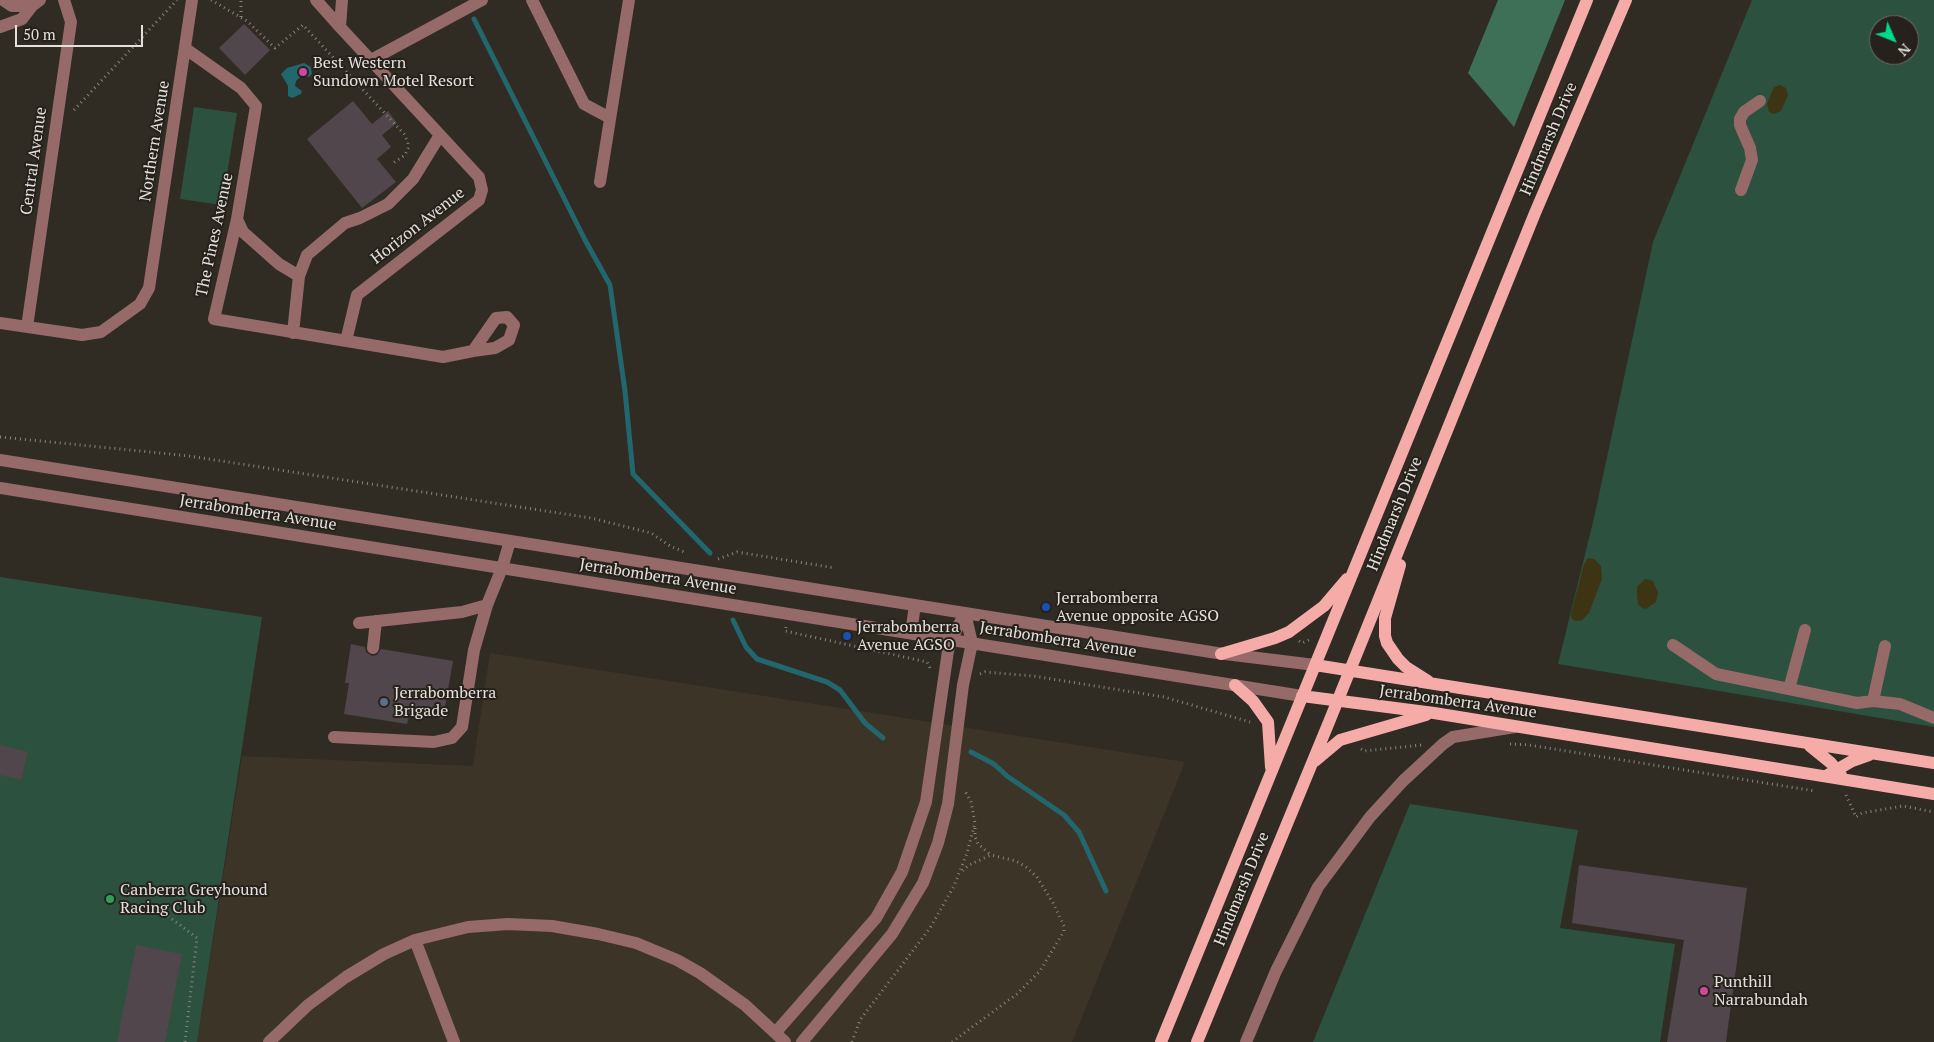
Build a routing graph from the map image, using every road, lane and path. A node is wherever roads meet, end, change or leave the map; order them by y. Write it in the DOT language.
graph roads {
  1 [pos="3,0"];
  2 [pos="64,0"];
  3 [pos="176,0"];
  4 [pos="192,0"];
  5 [pos="211,0"];
  6 [pos="241,0"];
  7 [pos="316,0"];
  8 [pos="342,0"];
  9 [pos="482,0"];
  10 [pos="532,0"];
  11 [pos="629,0"];
  12 [pos="1588,0"];
  13 [pos="1626,0"];
  14 [pos="36,3"];
  15 [pos="241,17"];
  16 [pos="0,27"];
  17 [pos="340,27"];
  18 [pos="186,49"];
  19 [pos="371,60"];
  20 [pos="1760,101"];
  21 [pos="68,116"];
  22 [pos="610,118"];
  23 [pos="440,135"];
  24 [pos="394,164"];
  25 [pos="600,182"];
  26 [pos="1741,190"];
  27 [pos="237,219"];
  28 [pos="299,276"];
  29 [pos="0,323"];
  30 [pos="27,327"];
  31 [pos="293,333"];
  32 [pos="346,341"];
  33 [pos="473,352"];
  34 [pos="0,437"];
  35 [pos="0,460"];
  36 [pos="0,488"];
  37 [pos="1418,500"];
  38 [pos="510,541"];
  39 [pos="690,554"];
  40 [pos="708,557"];
  41 [pos="796,562"];
  42 [pos="1359,562"];
  43 [pos="502,568"];
  44 [pos="835,568"];
  45 [pos="792,585"];
  46 [pos="487,605"];
  47 [pos="915,605"];
  48 [pos="965,612"];
  49 [pos="789,614"];
  50 [pos="376,621"];
  51 [pos="358,623"];
  52 [pos="1805,630"];
  53 [pos="912,633"];
  54 [pos="951,640"];
  55 [pos="972,643"];
  56 [pos="1673,645"];
  57 [pos="1885,646"];
  58 [pos="373,648"];
  59 [pos="1221,654"];
  60 [pos="1315,666"];
  61 [pos="1349,671"];
  62 [pos="932,673"];
  63 [pos="977,675"];
  64 [pos="1432,684"];
  65 [pos="1235,685"];
  66 [pos="1789,690"];
  67 [pos="1302,696"];
  68 [pos="1338,701"];
  69 [pos="1873,701"];
  70 [pos="1434,713"];
  71 [pos="1934,718"];
  72 [pos="1256,721"];
  73 [pos="1517,726"];
  74 [pos="334,737"];
  75 [pos="1504,743"];
  76 [pos="1443,744"];
  77 [pos="1808,744"];
  78 [pos="1354,746"];
  79 [pos="1871,754"];
  80 [pos="1934,763"];
  81 [pos="1312,764"];
  82 [pos="1271,772"];
  83 [pos="1835,774"];
  84 [pos="962,785"];
  85 [pos="1818,792"];
  86 [pos="1840,794"];
  87 [pos="1934,794"];
  88 [pos="1934,812"];
  89 [pos="975,822"];
  90 [pos="991,855"];
  91 [pos="958,875"];
  92 [pos="168,916"];
  93 [pos="415,940"];
  94 [pos="780,1037"];
  95 [pos="185,1042"];
  96 [pos="270,1042"];
  97 [pos="454,1042"];
  98 [pos="802,1042"];
  99 [pos="852,1042"];
  100 [pos="952,1042"];
  101 [pos="1161,1042"];
  102 [pos="1198,1042"];
  103 [pos="1246,1042"];
  1 -- 14 [label="street"];
  2 -- 30 [label="street, Central Avenue"];
  3 -- 21 [label="path"];
  4 -- 18 [label="street, Northern Avenue"];
  5 -- 15 [label="path"];
  6 -- 15 [label="path"];
  7 -- 17 [label="street, Horizon Avenue"];
  8 -- 17 [label="street"];
  9 -- 19 [label="street"];
  10 -- 22 [label="street"];
  11 -- 22 [label="street"];
  12 -- 42 [label="main road, Hindmarsh Drive"];
  13 -- 37 [label="main road, Hindmarsh Drive"];
  14 -- 16 [label="street"];
  15 -- 24 [label="path"];
  17 -- 19 [label="street, Horizon Avenue"];
  18 -- 27 [label="street, The Pines Avenue"];
  18 -- 30 [label="street, Northern Avenue"];
  19 -- 23 [label="street, Horizon Avenue"];
  20 -- 26 [label="street"];
  22 -- 25 [label="street"];
  23 -- 28 [label="street"];
  23 -- 32 [label="street, Horizon Avenue"];
  27 -- 28 [label="street"];
  27 -- 31 [label="street, The Pines Avenue"];
  28 -- 31 [label="street"];
  29 -- 30 [label="street"];
  31 -- 32 [label="street, The Pines Avenue"];
  32 -- 33 [label="street, The Pines Avenue"];
  34 -- 39 [label="path"];
  35 -- 38 [label="street, Jerrabomberra Avenue"];
  36 -- 43 [label="street, Jerrabomberra Avenue"];
  37 -- 61 [label="main road, Hindmarsh Drive"];
  37 -- 64 [label="main road"];
  38 -- 43 [label="street"];
  38 -- 45 [label="street, Jerrabomberra Avenue"];
  40 -- 41 [label="path"];
  41 -- 44 [label="path"];
  41 -- 45 [label="path"];
  42 -- 59 [label="main road"];
  42 -- 60 [label="main road, Hindmarsh Drive"];
  43 -- 46 [label="street"];
  43 -- 49 [label="street, Jerrabomberra Avenue"];
  45 -- 47 [label="street, Jerrabomberra Avenue"];
  46 -- 50 [label="street"];
  46 -- 74 [label="street"];
  47 -- 48 [label="street, Jerrabomberra Avenue"];
  47 -- 53 [label="street"];
  48 -- 54 [label="street"];
  48 -- 55 [label="street"];
  48 -- 59 [label="street, Jerrabomberra Avenue"];
  49 -- 53 [label="street, Jerrabomberra Avenue"];
  49 -- 62 [label="path"];
  50 -- 51 [label="street"];
  50 -- 58 [label="street"];
  52 -- 66 [label="street"];
  53 -- 54 [label="street, Jerrabomberra Avenue"];
  54 -- 55 [label="street, Jerrabomberra Avenue"];
  54 -- 94 [label="street"];
  55 -- 65 [label="street, Jerrabomberra Avenue"];
  55 -- 98 [label="street"];
  56 -- 66 [label="street"];
  57 -- 69 [label="street"];
  59 -- 60 [label="street, Jerrabomberra Avenue"];
  60 -- 61 [label="main road, Jerrabomberra Avenue"];
  60 -- 67 [label="main road, Hindmarsh Drive"];
  61 -- 64 [label="main road, Jerrabomberra Avenue"];
  61 -- 68 [label="main road, Hindmarsh Drive"];
  63 -- 72 [label="path"];
  64 -- 77 [label="main road, Jerrabomberra Avenue"];
  65 -- 67 [label="street, Jerrabomberra Avenue"];
  65 -- 82 [label="main road"];
  66 -- 69 [label="street"];
  67 -- 68 [label="main road, Jerrabomberra Avenue"];
  67 -- 82 [label="main road, Hindmarsh Drive"];
  68 -- 70 [label="main road, Jerrabomberra Avenue"];
  68 -- 81 [label="main road, Hindmarsh Drive"];
  69 -- 71 [label="street"];
  70 -- 73 [label="main road, Jerrabomberra Avenue"];
  70 -- 81 [label="main road"];
  73 -- 76 [label="street"];
  73 -- 83 [label="main road, Jerrabomberra Avenue"];
  75 -- 85 [label="path"];
  76 -- 78 [label="path"];
  76 -- 103 [label="street"];
  77 -- 79 [label="main road, Jerrabomberra Avenue"];
  77 -- 83 [label="main road"];
  79 -- 80 [label="main road, Jerrabomberra Avenue"];
  79 -- 83 [label="main road"];
  81 -- 102 [label="main road, Hindmarsh Drive"];
  82 -- 101 [label="main road, Hindmarsh Drive"];
  83 -- 87 [label="main road, Jerrabomberra Avenue"];
  84 -- 89 [label="path"];
  86 -- 88 [label="path"];
  89 -- 90 [label="path"];
  89 -- 91 [label="path"];
  90 -- 91 [label="path"];
  90 -- 100 [label="path"];
  91 -- 99 [label="path"];
  92 -- 95 [label="path"];
  93 -- 94 [label="street"];
  93 -- 96 [label="street"];
  93 -- 97 [label="street"];
}
